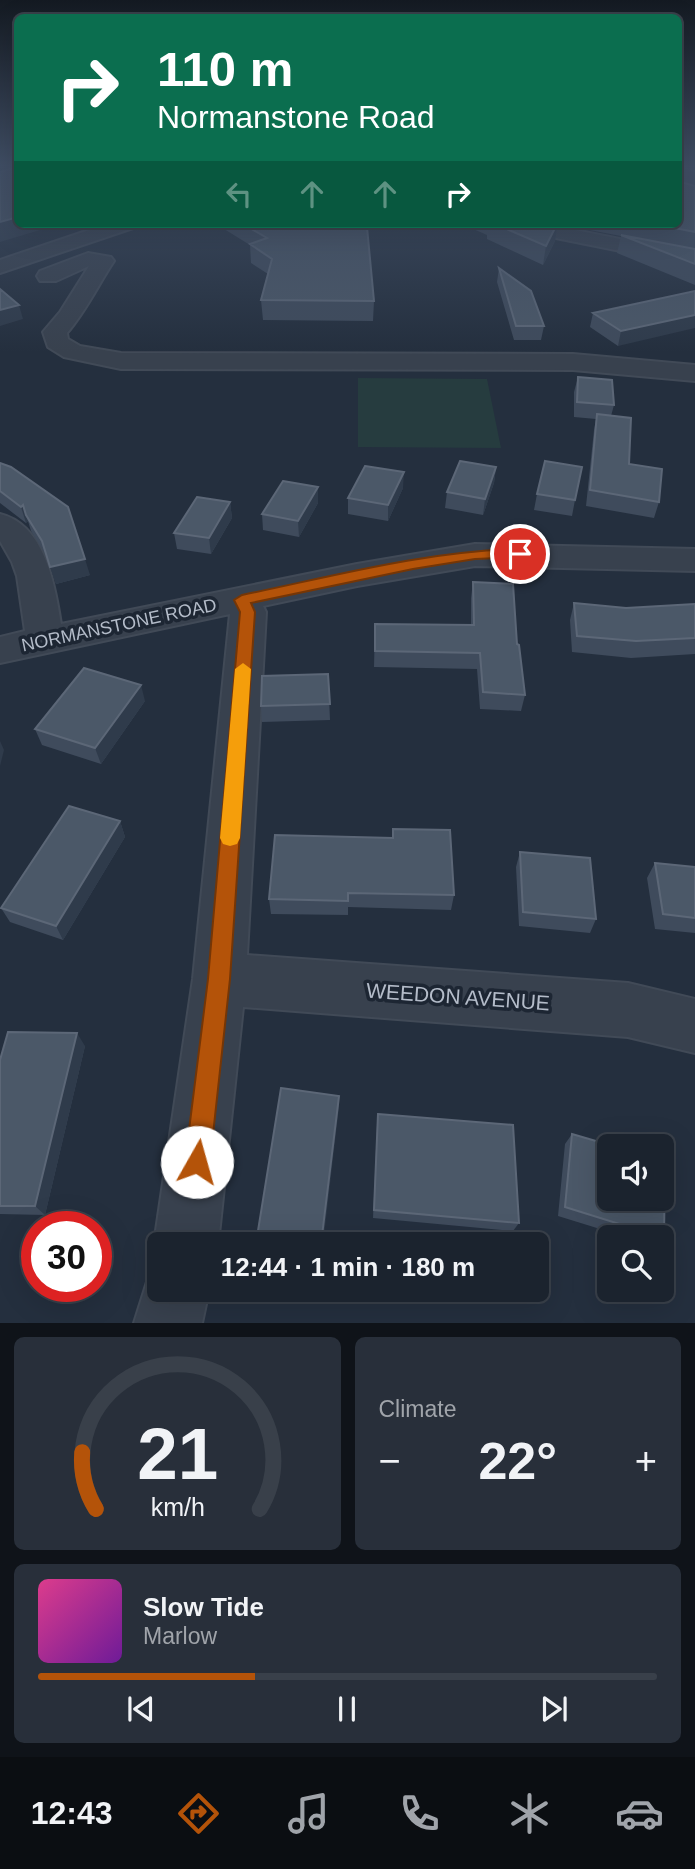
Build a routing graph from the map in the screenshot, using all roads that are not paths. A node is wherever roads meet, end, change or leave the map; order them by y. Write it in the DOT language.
graph roads {
  1 [pos="113,229"];
  2 [pos="540,229"];
  3 [pos="85,238"];
  4 [pos="99,259"];
  5 [pos="695,260"];
  6 [pos="0,270"];
  7 [pos="48,276"];
  8 [pos="84,292"];
  9 [pos="695,373"];
  10 [pos="0,524"];
  11 [pos="695,560"];
  12 [pos="242,600"];
  13 [pos="46,640"];
  14 [pos="0,650"];
  15 [pos="219,979"];
  16 [pos="695,1026"];
  17 [pos="187,1232"];
  18 [pos="173,1302"];
  19 [pos="169,1323"];
  1 -- 3 [label="street"];
  2 -- 5 [label="street"];
  3 -- 4 [label="street"];
  3 -- 6 [label="street"];
  4 -- 7 [label="street"];
  4 -- 8 [label="street"];
  6 -- 7 [label="street"];
  7 -- 8 [label="street"];
  8 -- 9 [label="street"];
  10 -- 13 [label="street"];
  11 -- 12 [label="street, NORMANSTONE ROAD"];
  12 -- 13 [label="street, NORMANSTONE ROAD"];
  12 -- 15 [label="street"];
  13 -- 14 [label="street, NORMANSTONE ROAD"];
  15 -- 16 [label="street, WEEDON AVENUE"];
  15 -- 17 [label="street"];
  18 -- 19 [label="street"];
}
